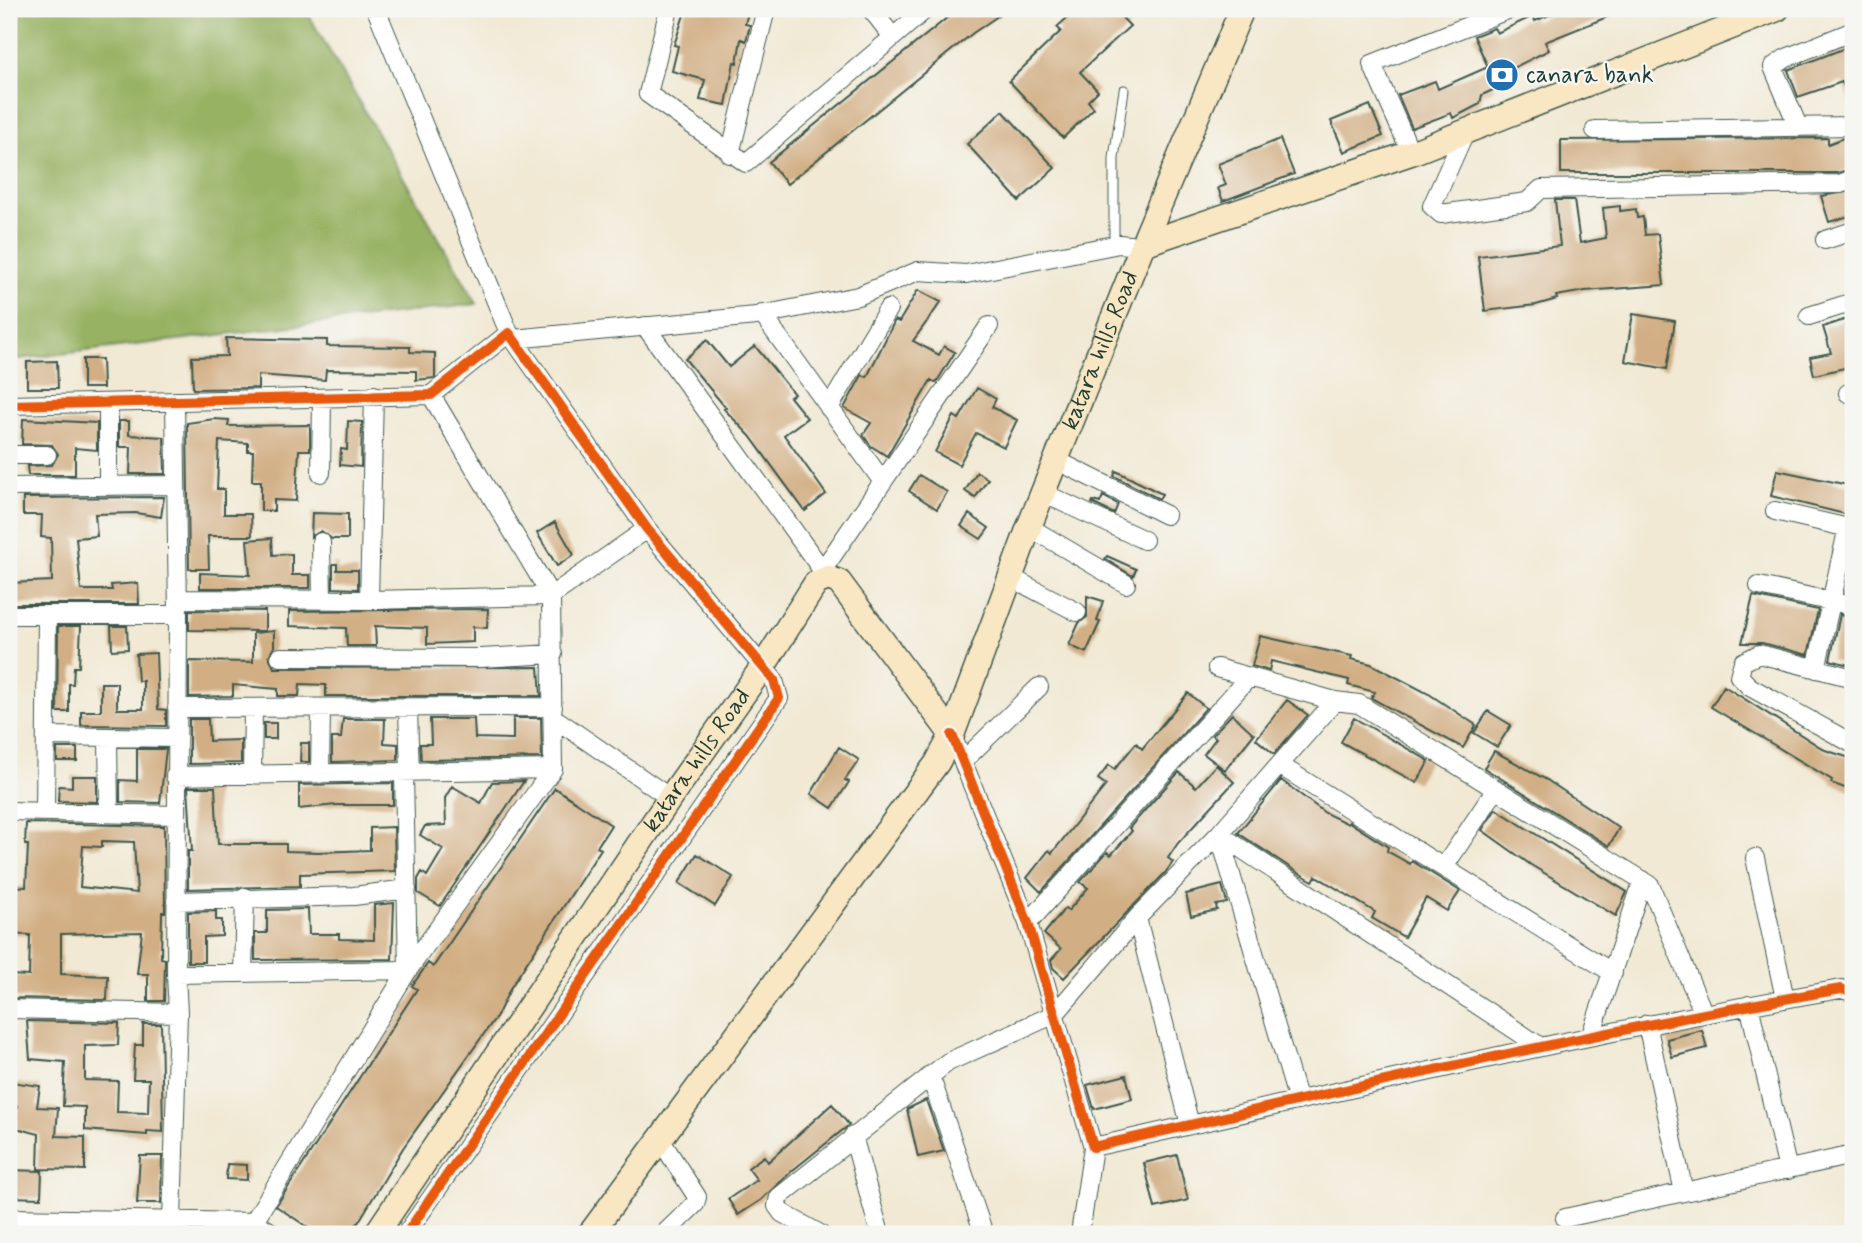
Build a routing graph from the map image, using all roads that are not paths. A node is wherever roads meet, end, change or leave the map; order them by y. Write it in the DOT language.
graph roads {
  1 [pos="376,9"];
  2 [pos="668,9"];
  3 [pos="766,9"];
  4 [pos="871,9"];
  5 [pos="926,9"];
  6 [pos="1242,9"];
  7 [pos="1510,9"];
  8 [pos="1777,9"];
  9 [pos="1748,14"];
  10 [pos="1471,16"];
  11 [pos="1853,31"];
  12 [pos="892,36"];
  13 [pos="1124,90"];
  14 [pos="1797,124"];
  15 [pos="1853,125"];
  16 [pos="1595,130"];
  17 [pos="1465,131"];
  18 [pos="1412,153"];
  19 [pos="730,154"];
  20 [pos="1853,178"];
  21 [pos="1853,231"];
  22 [pos="1825,240"];
  23 [pos="1129,245"];
  24 [pos="1853,302"];
  25 [pos="888,309"];
  26 [pos="762,314"];
  27 [pos="1809,316"];
  28 [pos="645,326"];
  29 [pos="989,326"];
  30 [pos="511,336"];
  31 [pos="374,395"];
  32 [pos="431,395"];
  33 [pos="322,398"];
  34 [pos="108,403"];
  35 [pos="175,403"];
  36 [pos="9,405"];
  37 [pos="829,408"];
  38 [pos="9,455"];
  39 [pos="47,455"];
  40 [pos="1056,460"];
  41 [pos="321,473"];
  42 [pos="883,482"];
  43 [pos="108,484"];
  44 [pos="176,485"];
  45 [pos="9,486"];
  46 [pos="1043,493"];
  47 [pos="1775,511"];
  48 [pos="1166,515"];
  49 [pos="1029,527"];
  50 [pos="1851,528"];
  51 [pos="647,529"];
  52 [pos="1144,540"];
  53 [pos="321,542"];
  54 [pos="825,574"];
  55 [pos="1010,577"];
  56 [pos="1126,584"];
  57 [pos="1759,586"];
  58 [pos="551,596"];
  59 [pos="322,600"];
  60 [pos="369,600"];
  61 [pos="1832,601"];
  62 [pos="1853,606"];
  63 [pos="178,607"];
  64 [pos="1077,611"];
  65 [pos="9,615"];
  66 [pos="47,615"];
  67 [pos="552,654"];
  68 [pos="280,657"];
  69 [pos="764,665"];
  70 [pos="1217,668"];
  71 [pos="1816,669"];
  72 [pos="1249,677"];
  73 [pos="1853,678"];
  74 [pos="1039,687"];
  75 [pos="1335,701"];
  76 [pos="177,708"];
  77 [pos="253,709"];
  78 [pos="408,709"];
  79 [pos="321,710"];
  80 [pos="554,712"];
  81 [pos="941,719"];
  82 [pos="46,736"];
  83 [pos="108,738"];
  84 [pos="176,738"];
  85 [pos="1853,744"];
  86 [pos="963,761"];
  87 [pos="1279,765"];
  88 [pos="553,769"];
  89 [pos="407,773"];
  90 [pos="320,774"];
  91 [pos="252,775"];
  92 [pos="176,776"];
  93 [pos="1496,789"];
  94 [pos="670,798"];
  95 [pos="9,811"];
  96 [pos="45,811"];
  97 [pos="109,813"];
  98 [pos="176,816"];
  99 [pos="1219,834"];
  100 [pos="1755,858"];
  101 [pos="1444,867"];
  102 [pos="1643,880"];
  103 [pos="407,889"];
  104 [pos="245,897"];
  105 [pos="176,901"];
  106 [pos="1137,918"];
  107 [pos="1028,923"];
  108 [pos="408,970"];
  109 [pos="243,973"];
  110 [pos="1613,973"];
  111 [pos="176,974"];
  112 [pos="1853,992"];
  113 [pos="1785,999"];
  114 [pos="1749,1005"];
  115 [pos="9,1009"];
  116 [pos="1703,1012"];
  117 [pos="178,1013"];
  118 [pos="1055,1014"];
  119 [pos="1647,1024"];
  120 [pos="1591,1035"];
  121 [pos="1538,1045"];
  122 [pos="930,1075"];
  123 [pos="1298,1101"];
  124 [pos="1190,1125"];
  125 [pos="853,1136"];
  126 [pos="660,1139"];
  127 [pos="1093,1147"];
  128 [pos="1853,1155"];
  129 [pos="1788,1170"];
  130 [pos="1684,1192"];
  131 [pos="9,1218"];
  132 [pos="1566,1218"];
  133 [pos="172,1221"];
  134 [pos="36,1226"];
  135 [pos="251,1228"];
  136 [pos="395,1229"];
  137 [pos="274,1234"];
  138 [pos="590,1234"];
  139 [pos="664,1234"];
  140 [pos="820,1234"];
  141 [pos="880,1234"];
  142 [pos="984,1234"];
  143 [pos="1080,1234"];
  1 -- 30 [label="street"];
  2 -- 19 [label="street"];
  3 -- 19 [label="street"];
  4 -- 12 [label="street"];
  5 -- 12 [label="street"];
  6 -- 23 [label="main road"];
  7 -- 10 [label="street"];
  8 -- 9 [label="main road, katara hills Road"];
  9 -- 17 [label="main road, katara hills Road"];
  10 -- 18 [label="street"];
  11 -- 14 [label="street"];
  12 -- 19 [label="street"];
  13 -- 23 [label="lane"];
  14 -- 15 [label="street"];
  14 -- 16 [label="street"];
  17 -- 18 [label="main road, katara hills Road"];
  17 -- 20 [label="street"];
  18 -- 23 [label="main road, katara hills Road"];
  21 -- 22 [label="street"];
  23 -- 26 [label="street, katara hills Road"];
  23 -- 40 [label="main road, katara hills Road"];
  24 -- 27 [label="street"];
  25 -- 37 [label="street"];
  26 -- 28 [label="street, katara hills Road"];
  26 -- 37 [label="street"];
  28 -- 30 [label="street, katara hills Road"];
  28 -- 54 [label="street"];
  29 -- 42 [label="street"];
  30 -- 32 [label="street"];
  30 -- 51 [label="street"];
  31 -- 32 [label="street"];
  31 -- 33 [label="street"];
  31 -- 60 [label="street"];
  32 -- 58 [label="street"];
  33 -- 35 [label="street"];
  33 -- 41 [label="street"];
  34 -- 35 [label="street"];
  34 -- 36 [label="street"];
  34 -- 43 [label="street"];
  35 -- 44 [label="street"];
  37 -- 42 [label="street"];
  38 -- 39 [label="street"];
  40 -- 46 [label="main road, katara hills Road"];
  40 -- 48 [label="street"];
  42 -- 54 [label="street"];
  43 -- 44 [label="street"];
  43 -- 45 [label="street"];
  44 -- 63 [label="street"];
  46 -- 49 [label="main road, katara hills Road"];
  46 -- 52 [label="street"];
  47 -- 50 [label="street"];
  49 -- 55 [label="main road, katara hills Road"];
  49 -- 56 [label="street"];
  50 -- 61 [label="street"];
  51 -- 58 [label="street"];
  51 -- 69 [label="street"];
  53 -- 59 [label="street"];
  54 -- 69 [label="main road, katara hills Road"];
  54 -- 81 [label="main road"];
  55 -- 64 [label="street"];
  55 -- 81 [label="main road, katara hills Road"];
  57 -- 61 [label="street"];
  58 -- 60 [label="street"];
  58 -- 67 [label="street"];
  59 -- 60 [label="street"];
  59 -- 63 [label="street"];
  61 -- 62 [label="street"];
  61 -- 71 [label="street"];
  63 -- 66 [label="street"];
  63 -- 76 [label="street"];
  65 -- 66 [label="street"];
  66 -- 82 [label="street"];
  67 -- 68 [label="street"];
  67 -- 80 [label="street"];
  69 -- 94 [label="main road, katara hills Road"];
  69 -- 136 [label="street"];
  70 -- 72 [label="street"];
  71 -- 73 [label="street"];
  71 -- 85 [label="street"];
  72 -- 75 [label="street"];
  72 -- 107 [label="street"];
  74 -- 86 [label="street"];
  75 -- 87 [label="street"];
  75 -- 93 [label="street"];
  76 -- 77 [label="street"];
  76 -- 84 [label="street"];
  77 -- 79 [label="street"];
  77 -- 91 [label="street"];
  78 -- 79 [label="street"];
  78 -- 80 [label="street"];
  78 -- 89 [label="street"];
  79 -- 90 [label="street"];
  80 -- 88 [label="street"];
  80 -- 94 [label="street"];
  81 -- 86 [label="street"];
  81 -- 126 [label="main road, katara hills Road"];
  82 -- 83 [label="street"];
  82 -- 96 [label="street"];
  83 -- 84 [label="street"];
  83 -- 97 [label="street"];
  84 -- 92 [label="street"];
  86 -- 107 [label="street"];
  87 -- 99 [label="street"];
  87 -- 101 [label="street"];
  88 -- 89 [label="street"];
  88 -- 108 [label="street"];
  89 -- 90 [label="street"];
  89 -- 103 [label="street"];
  90 -- 91 [label="street"];
  91 -- 92 [label="street"];
  92 -- 98 [label="street"];
  93 -- 101 [label="street"];
  93 -- 102 [label="street"];
  94 -- 136 [label="main road, katara hills Road"];
  95 -- 96 [label="street"];
  96 -- 97 [label="street"];
  97 -- 98 [label="street"];
  98 -- 105 [label="street"];
  99 -- 106 [label="street"];
  99 -- 121 [label="street"];
  99 -- 123 [label="street"];
  100 -- 113 [label="street"];
  101 -- 110 [label="street"];
  102 -- 110 [label="street"];
  102 -- 116 [label="street"];
  103 -- 104 [label="street"];
  103 -- 108 [label="street"];
  104 -- 105 [label="street"];
  104 -- 109 [label="street"];
  105 -- 111 [label="street"];
  106 -- 118 [label="street"];
  106 -- 124 [label="street"];
  107 -- 118 [label="street"];
  108 -- 109 [label="street"];
  108 -- 135 [label="street"];
  109 -- 111 [label="street"];
  110 -- 120 [label="street"];
  111 -- 117 [label="street"];
  112 -- 113 [label="street"];
  113 -- 114 [label="street"];
  114 -- 116 [label="street"];
  114 -- 129 [label="street"];
  115 -- 117 [label="street"];
  116 -- 119 [label="street"];
  117 -- 133 [label="street"];
  118 -- 122 [label="street"];
  118 -- 127 [label="street"];
  119 -- 120 [label="street"];
  119 -- 130 [label="street"];
  120 -- 121 [label="street"];
  121 -- 123 [label="street"];
  122 -- 125 [label="street"];
  122 -- 142 [label="street"];
  123 -- 124 [label="street"];
  124 -- 127 [label="street"];
  125 -- 140 [label="street"];
  125 -- 141 [label="street"];
  126 -- 138 [label="main road, katara hills Road"];
  126 -- 139 [label="street"];
  127 -- 143 [label="street"];
  128 -- 129 [label="street"];
  129 -- 130 [label="street"];
  130 -- 132 [label="street"];
  131 -- 134 [label="street"];
  133 -- 134 [label="street"];
  133 -- 135 [label="street"];
  135 -- 137 [label="street"];
}
